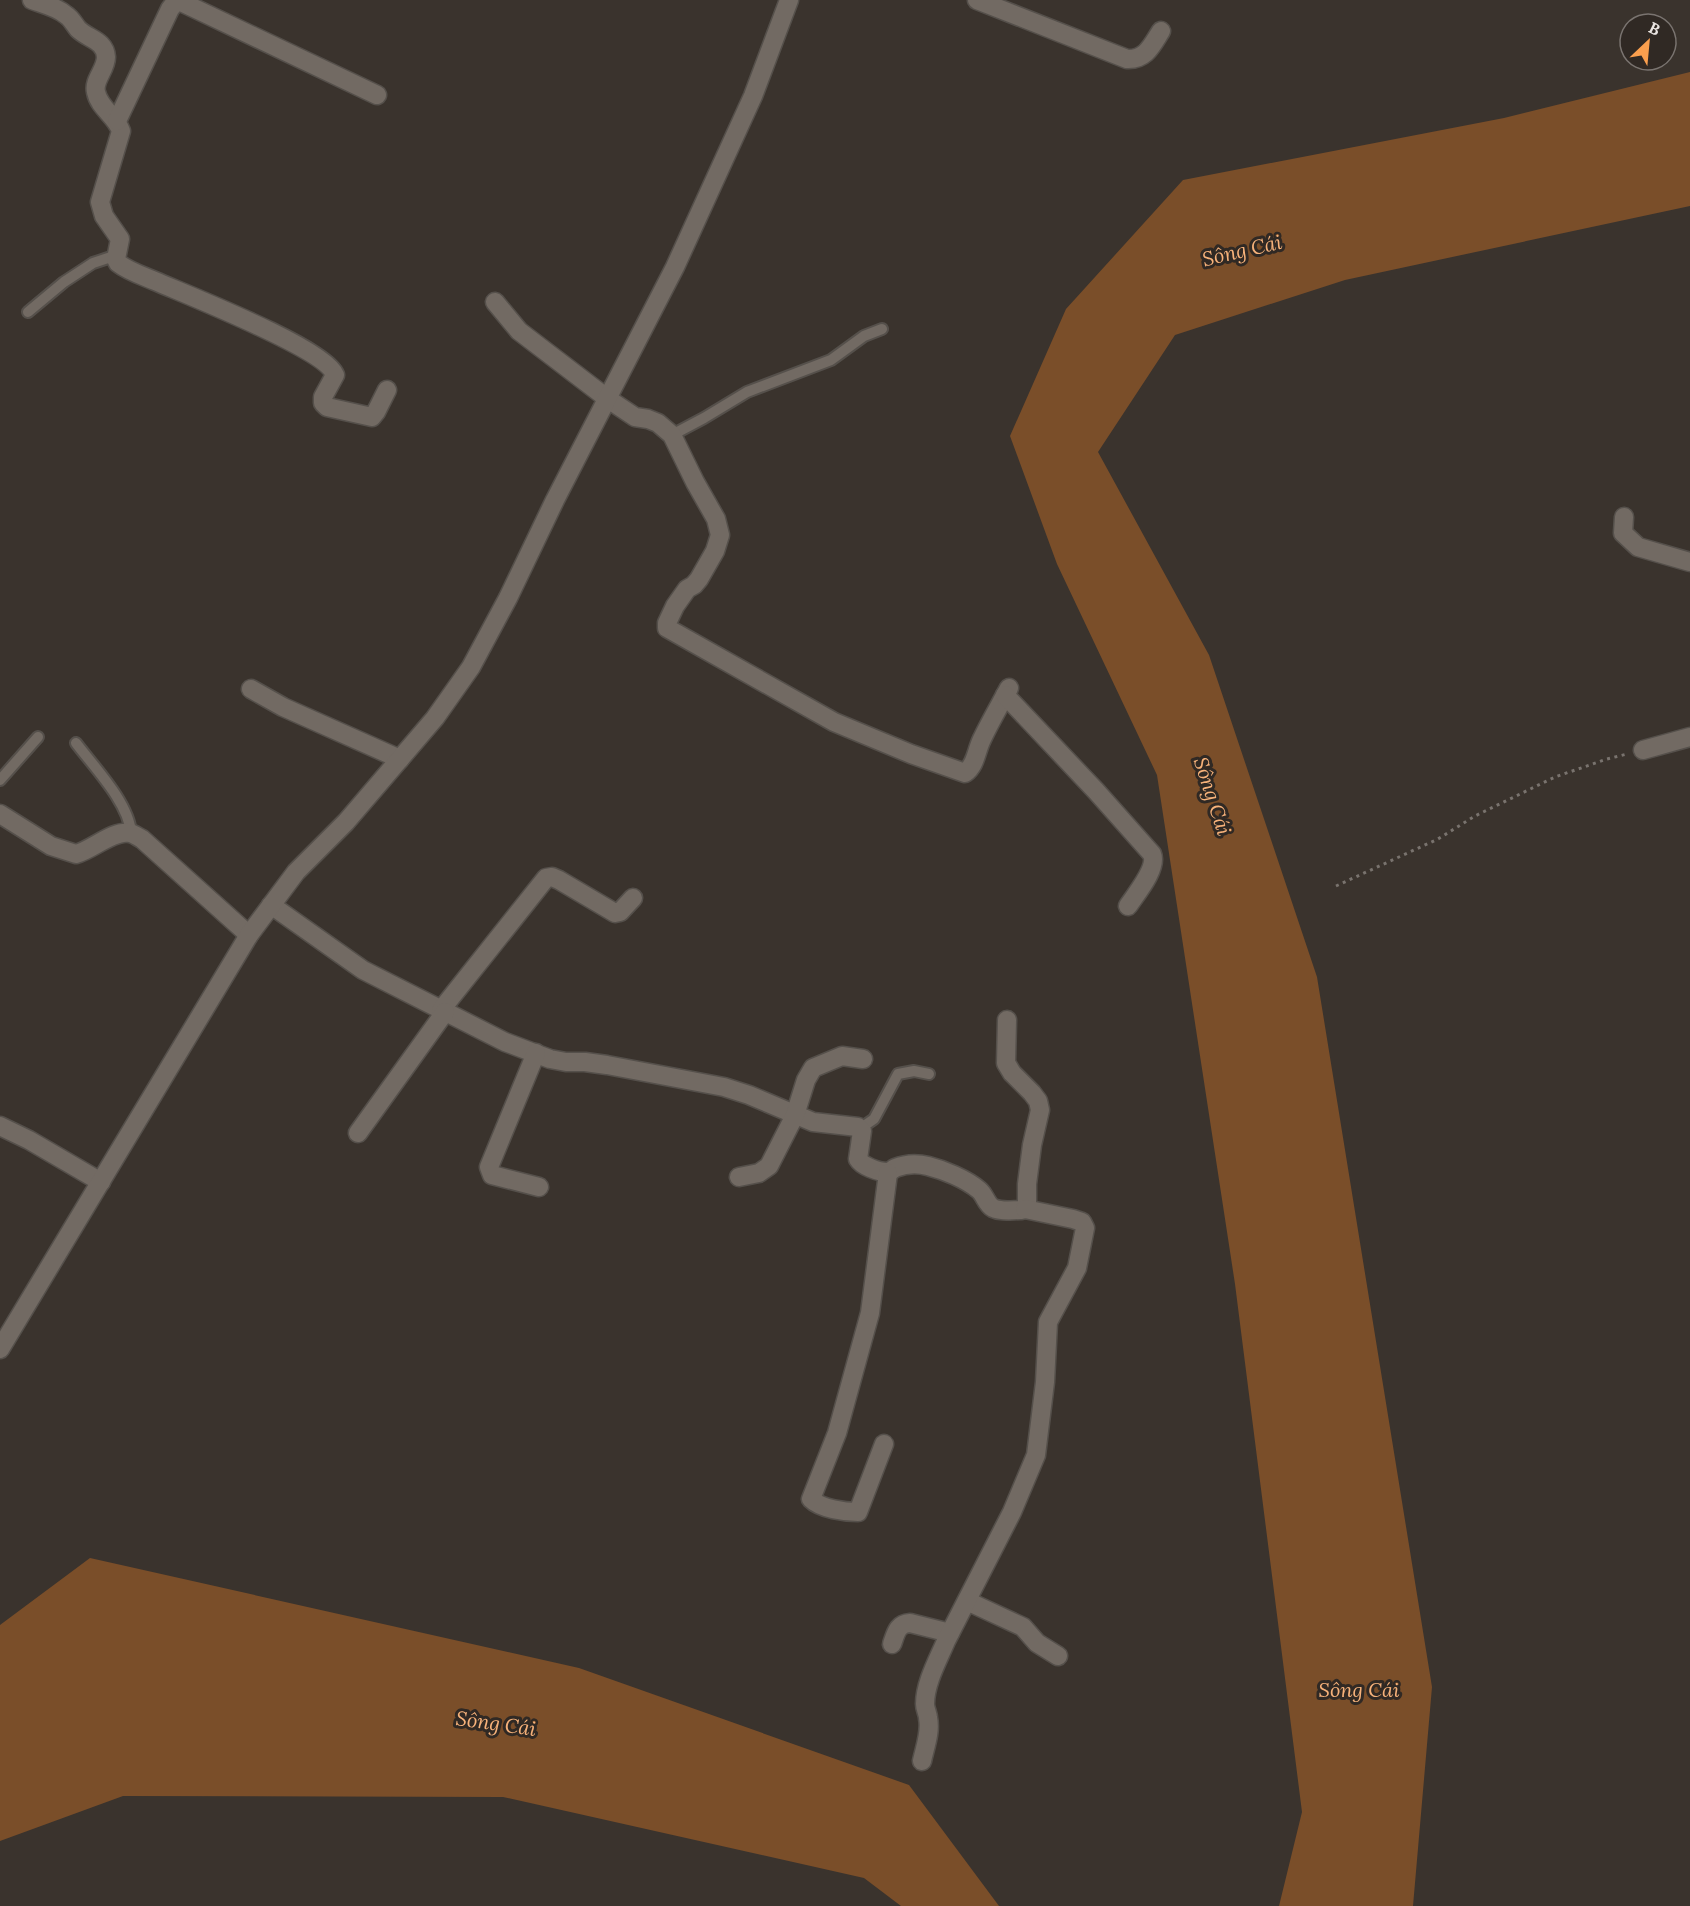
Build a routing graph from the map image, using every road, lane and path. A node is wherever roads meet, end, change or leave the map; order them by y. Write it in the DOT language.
graph roads {
  1 [pos="32,0"];
  2 [pos="789,0"];
  3 [pos="977,0"];
  4 [pos="1161,31"];
  5 [pos="377,95"];
  6 [pos="117,121"];
  7 [pos="117,255"];
  8 [pos="495,302"];
  9 [pos="28,312"];
  10 [pos="882,329"];
  11 [pos="387,390"];
  12 [pos="608,399"];
  13 [pos="672,435"];
  14 [pos="1624,517"];
  15 [pos="1690,562"];
  16 [pos="251,689"];
  17 [pos="38,737"];
  18 [pos="1690,737"];
  19 [pos="76,743"];
  20 [pos="1643,750"];
  21 [pos="400,759"];
  22 [pos="0,780"];
  23 [pos="0,814"];
  24 [pos="131,833"];
  25 [pos="1336,886"];
  26 [pos="633,898"];
  27 [pos="271,905"];
  28 [pos="1128,906"];
  29 [pos="249,935"];
  30 [pos="443,1011"];
  31 [pos="1007,1020"];
  32 [pos="536,1053"];
  33 [pos="863,1059"];
  34 [pos="929,1074"];
  35 [pos="795,1115"];
  36 [pos="0,1126"];
  37 [pos="861,1128"];
  38 [pos="358,1133"];
  39 [pos="888,1173"];
  40 [pos="739,1177"];
  41 [pos="101,1182"];
  42 [pos="539,1187"];
  43 [pos="1025,1209"];
  44 [pos="0,1349"];
  45 [pos="884,1444"];
  46 [pos="967,1601"];
  47 [pos="950,1633"];
  48 [pos="892,1644"];
  49 [pos="1058,1656"];
  50 [pos="922,1761"];
  1 -- 6 [label="street"];
  2 -- 12 [label="street"];
  3 -- 4 [label="street"];
  5 -- 6 [label="street"];
  6 -- 7 [label="street"];
  7 -- 9 [label="lane"];
  7 -- 11 [label="street"];
  8 -- 12 [label="street"];
  10 -- 13 [label="lane"];
  12 -- 13 [label="street"];
  12 -- 21 [label="street"];
  13 -- 28 [label="street"];
  14 -- 15 [label="street"];
  16 -- 21 [label="street"];
  17 -- 22 [label="lane"];
  18 -- 20 [label="street"];
  19 -- 24 [label="lane"];
  20 -- 25 [label="path"];
  21 -- 27 [label="street"];
  23 -- 24 [label="street"];
  24 -- 29 [label="street"];
  26 -- 30 [label="street"];
  27 -- 29 [label="street"];
  27 -- 30 [label="street"];
  29 -- 41 [label="street"];
  30 -- 32 [label="street"];
  30 -- 38 [label="street"];
  31 -- 43 [label="street"];
  32 -- 35 [label="street"];
  32 -- 42 [label="street"];
  33 -- 35 [label="street"];
  34 -- 37 [label="lane"];
  35 -- 37 [label="street"];
  35 -- 40 [label="street"];
  36 -- 41 [label="street"];
  37 -- 39 [label="street"];
  39 -- 43 [label="street"];
  39 -- 45 [label="street"];
  41 -- 44 [label="street"];
  43 -- 46 [label="street"];
  46 -- 47 [label="street"];
  46 -- 49 [label="street"];
  47 -- 48 [label="street"];
  47 -- 50 [label="street"];
}
